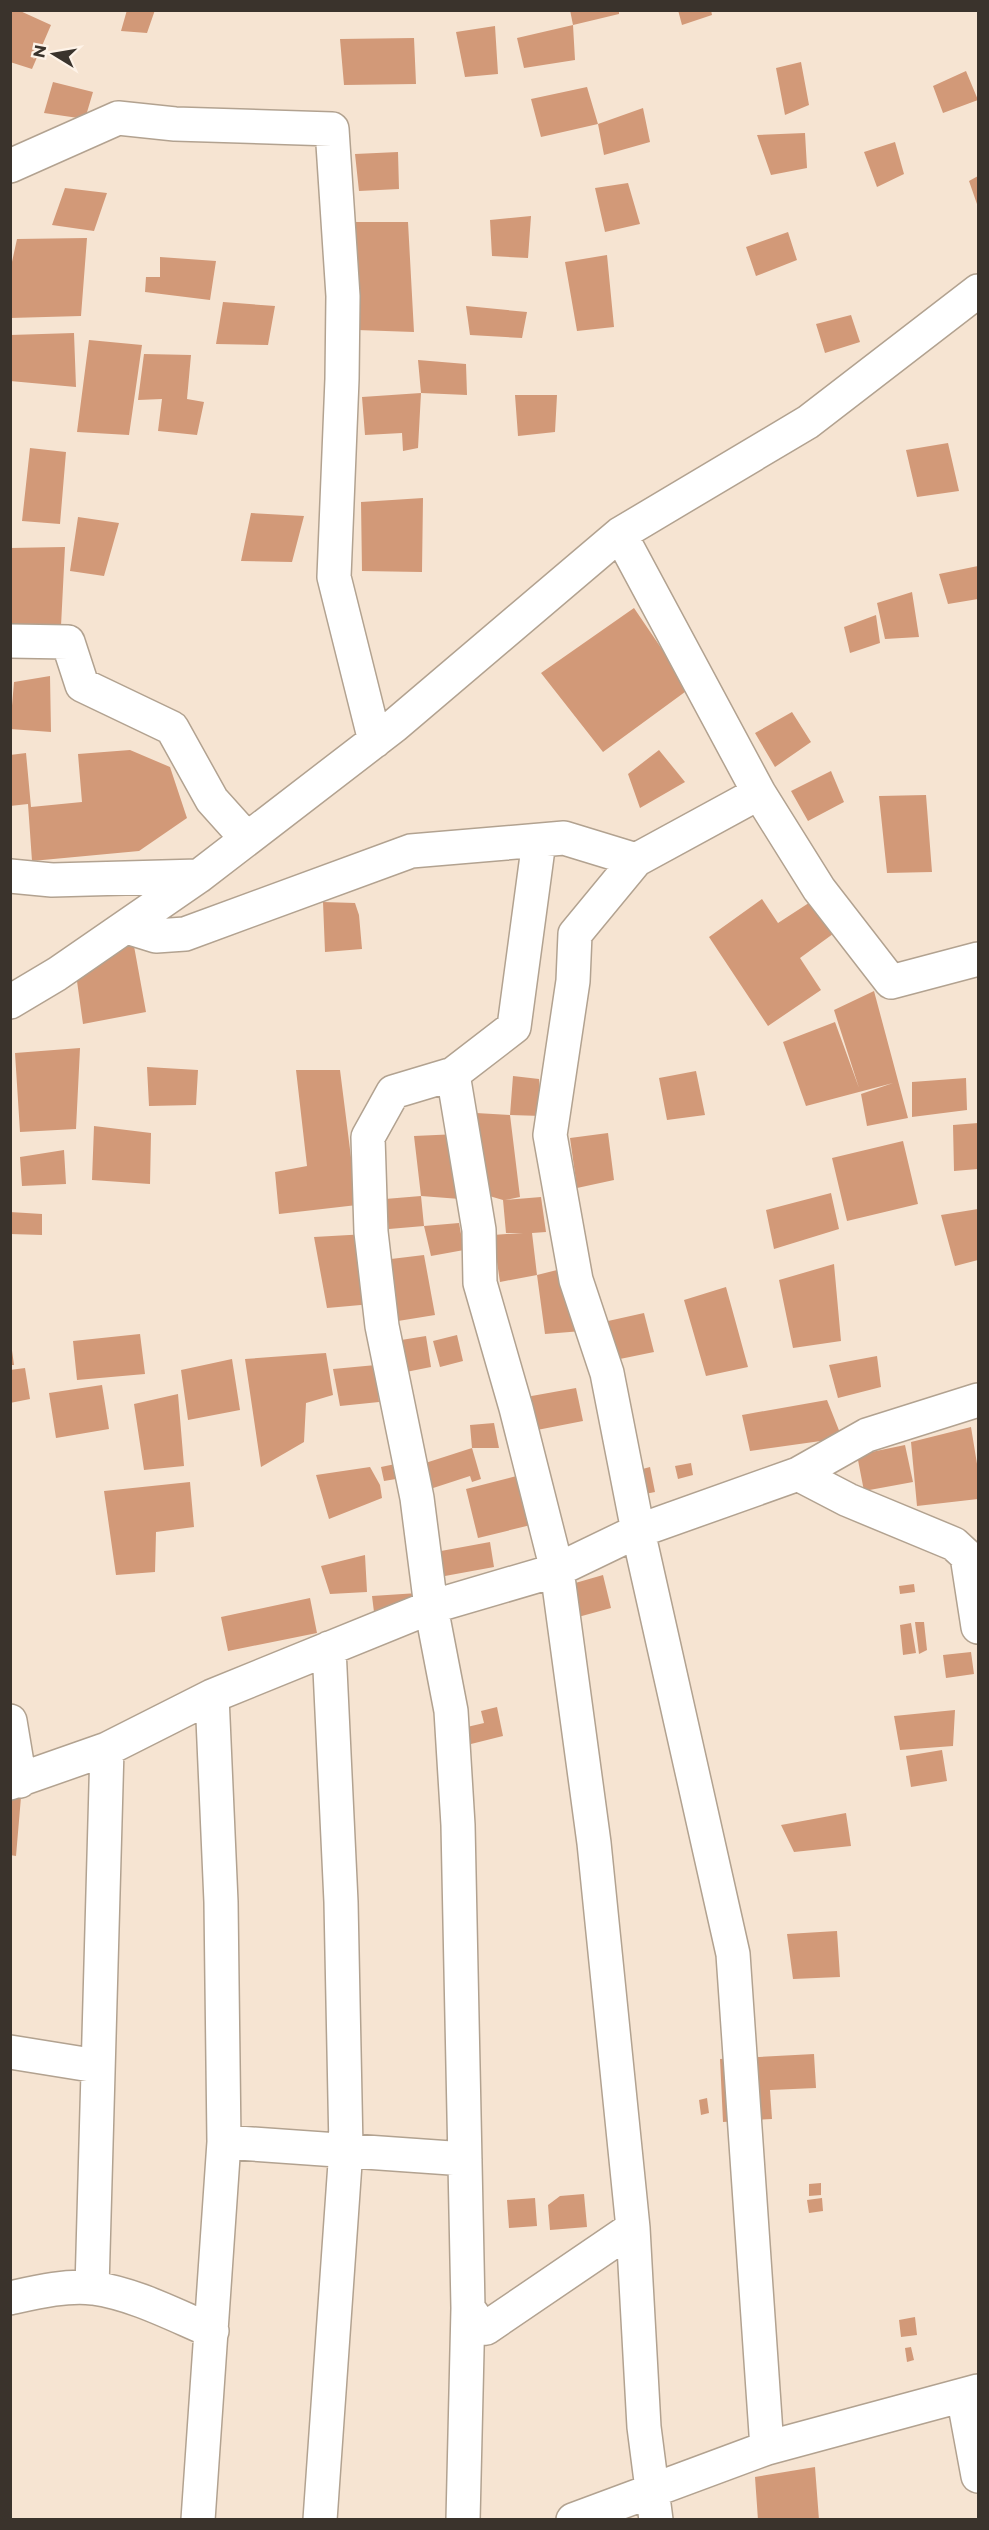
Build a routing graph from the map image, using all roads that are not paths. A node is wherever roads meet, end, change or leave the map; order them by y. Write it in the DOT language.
graph roads {
  1 [pos="10,166"];
  2 [pos="978,291"];
  3 [pos="620,534"];
  4 [pos="10,641"];
  5 [pos="375,741"];
  6 [pos="759,793"];
  7 [pos="247,839"];
  8 [pos="539,841"];
  9 [pos="636,860"];
  10 [pos="10,876"];
  11 [pos="199,876"];
  12 [pos="127,927"];
  13 [pos="978,959"];
  14 [pos="10,1002"];
  15 [pos="453,1074"];
  16 [pos="978,1400"];
  17 [pos="798,1474"];
  18 [pos="638,1530"];
  19 [pos="557,1570"];
  20 [pos="431,1607"];
  21 [pos="978,1627"];
  22 [pos="329,1648"];
  23 [pos="212,1696"];
  24 [pos="10,1721"];
  25 [pos="107,1749"];
  26 [pos="15,1782"];
  27 [pos="10,2052"];
  28 [pos="97,2066"];
  29 [pos="224,2142"];
  30 [pos="346,2149"];
  31 [pos="465,2159"];
  32 [pos="633,2228"];
  33 [pos="92,2288"];
  34 [pos="10,2298"];
  35 [pos="468,2308"];
  36 [pos="212,2331"];
  37 [pos="970,2393"];
  38 [pos="767,2448"];
  39 [pos="978,2476"];
  40 [pos="653,2505"];
  41 [pos="198,2520"];
  42 [pos="320,2520"];
  43 [pos="463,2520"];
  44 [pos="573,2520"];
  1 -- 5 [label="street"];
  2 -- 3 [label="street"];
  3 -- 5 [label="street"];
  3 -- 6 [label="street"];
  4 -- 7 [label="street"];
  5 -- 7 [label="street"];
  6 -- 9 [label="street"];
  6 -- 13 [label="street"];
  7 -- 11 [label="street"];
  8 -- 9 [label="street"];
  8 -- 12 [label="street"];
  8 -- 15 [label="street"];
  9 -- 18 [label="street"];
  10 -- 11 [label="street"];
  11 -- 12 [label="street"];
  12 -- 14 [label="street"];
  15 -- 19 [label="street"];
  15 -- 20 [label="street"];
  16 -- 17 [label="street"];
  17 -- 18 [label="street"];
  17 -- 21 [label="street"];
  18 -- 19 [label="street"];
  18 -- 38 [label="street"];
  19 -- 20 [label="street"];
  19 -- 32 [label="street"];
  20 -- 22 [label="street"];
  20 -- 31 [label="street"];
  22 -- 23 [label="street"];
  22 -- 30 [label="street"];
  23 -- 25 [label="street"];
  23 -- 29 [label="street"];
  24 -- 26 [label="street"];
  25 -- 26 [label="street"];
  25 -- 28 [label="street"];
  27 -- 28 [label="street"];
  28 -- 33 [label="street"];
  29 -- 30 [label="street"];
  29 -- 36 [label="street"];
  30 -- 31 [label="street"];
  30 -- 42 [label="street"];
  31 -- 35 [label="street"];
  32 -- 35 [label="street"];
  32 -- 40 [label="street"];
  33 -- 34 [label="street"];
  33 -- 36 [label="street"];
  35 -- 43 [label="street"];
  36 -- 41 [label="street"];
  37 -- 38 [label="street"];
  37 -- 39 [label="street"];
  38 -- 40 [label="street"];
  40 -- 44 [label="street"];
}
